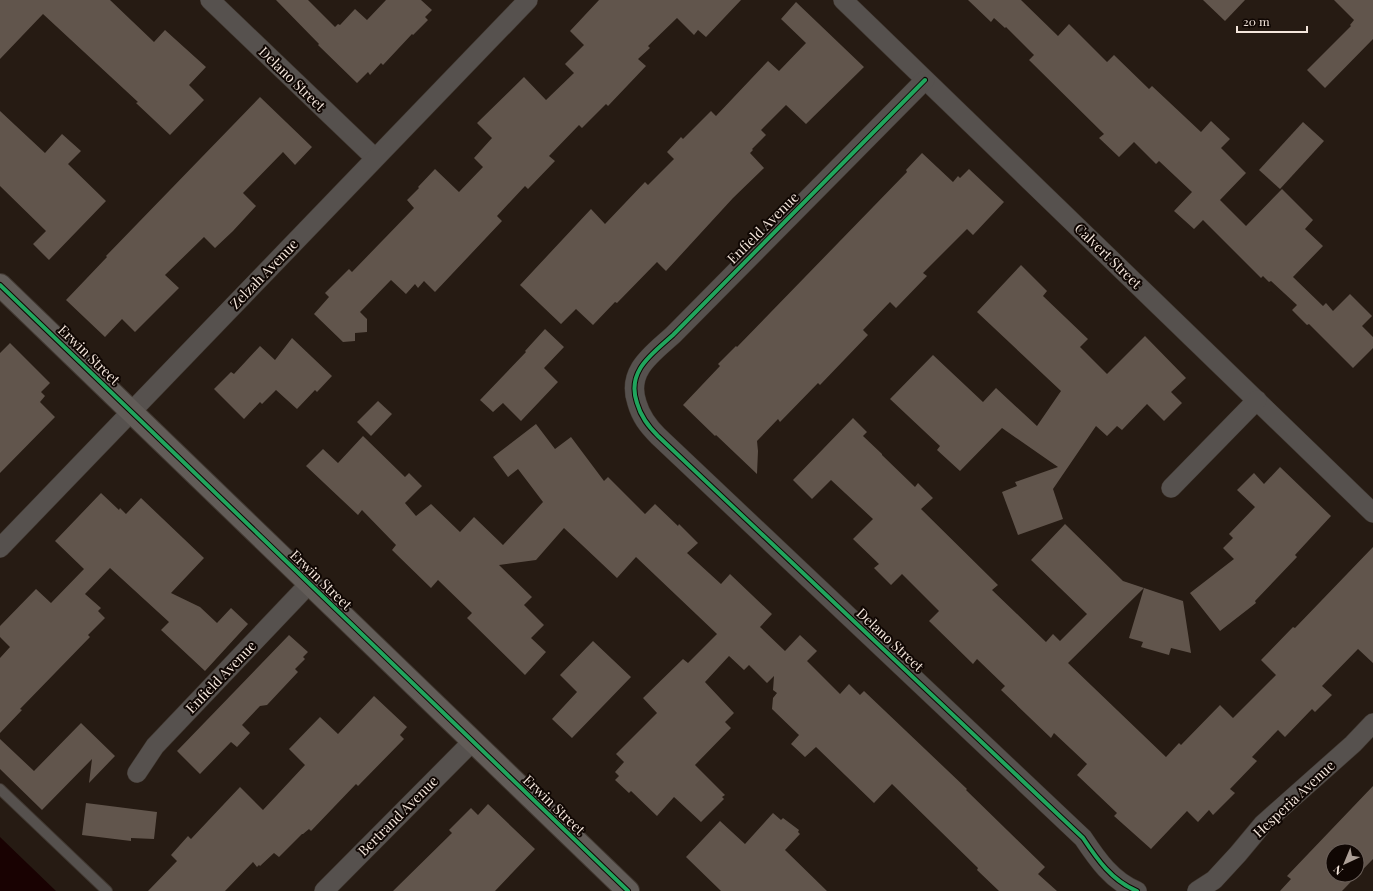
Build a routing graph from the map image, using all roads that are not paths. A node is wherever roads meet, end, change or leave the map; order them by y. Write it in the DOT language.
graph roads {
  1 [pos="210,0"];
  2 [pos="528,0"];
  3 [pos="842,0"];
  4 [pos="925,80"];
  5 [pos="375,158"];
  6 [pos="0,285"];
  7 [pos="636,400"];
  8 [pos="1257,400"];
  9 [pos="132,412"];
  10 [pos="1171,488"];
  11 [pos="1373,513"];
  12 [pos="0,548"];
  13 [pos="309,584"];
  14 [pos="1373,723"];
  15 [pos="472,742"];
  16 [pos="137,773"];
  17 [pos="0,789"];
  18 [pos="107,891"];
  19 [pos="324,891"];
  20 [pos="628,891"];
  21 [pos="1136,891"];
  22 [pos="1197,891"];
  1 -- 5 [label="street, Delano Street"];
  2 -- 5 [label="street, Zelzah Avenue"];
  3 -- 4 [label="street, Calvert Street"];
  4 -- 7 [label="street, Enfield Avenue"];
  4 -- 8 [label="street, Calvert Street"];
  5 -- 9 [label="street, Zelzah Avenue"];
  6 -- 9 [label="street, Erwin Street"];
  7 -- 21 [label="street, Delano Street"];
  8 -- 10 [label="street"];
  8 -- 11 [label="street, Calvert Street"];
  9 -- 12 [label="street, Zelzah Avenue"];
  9 -- 13 [label="street, Erwin Street"];
  13 -- 15 [label="street, Erwin Street"];
  13 -- 16 [label="street, Enfield Avenue"];
  14 -- 22 [label="street, Hesperia Avenue"];
  15 -- 19 [label="street, Bertrand Avenue"];
  15 -- 20 [label="street, Erwin Street"];
  17 -- 18 [label="lane"];
}
